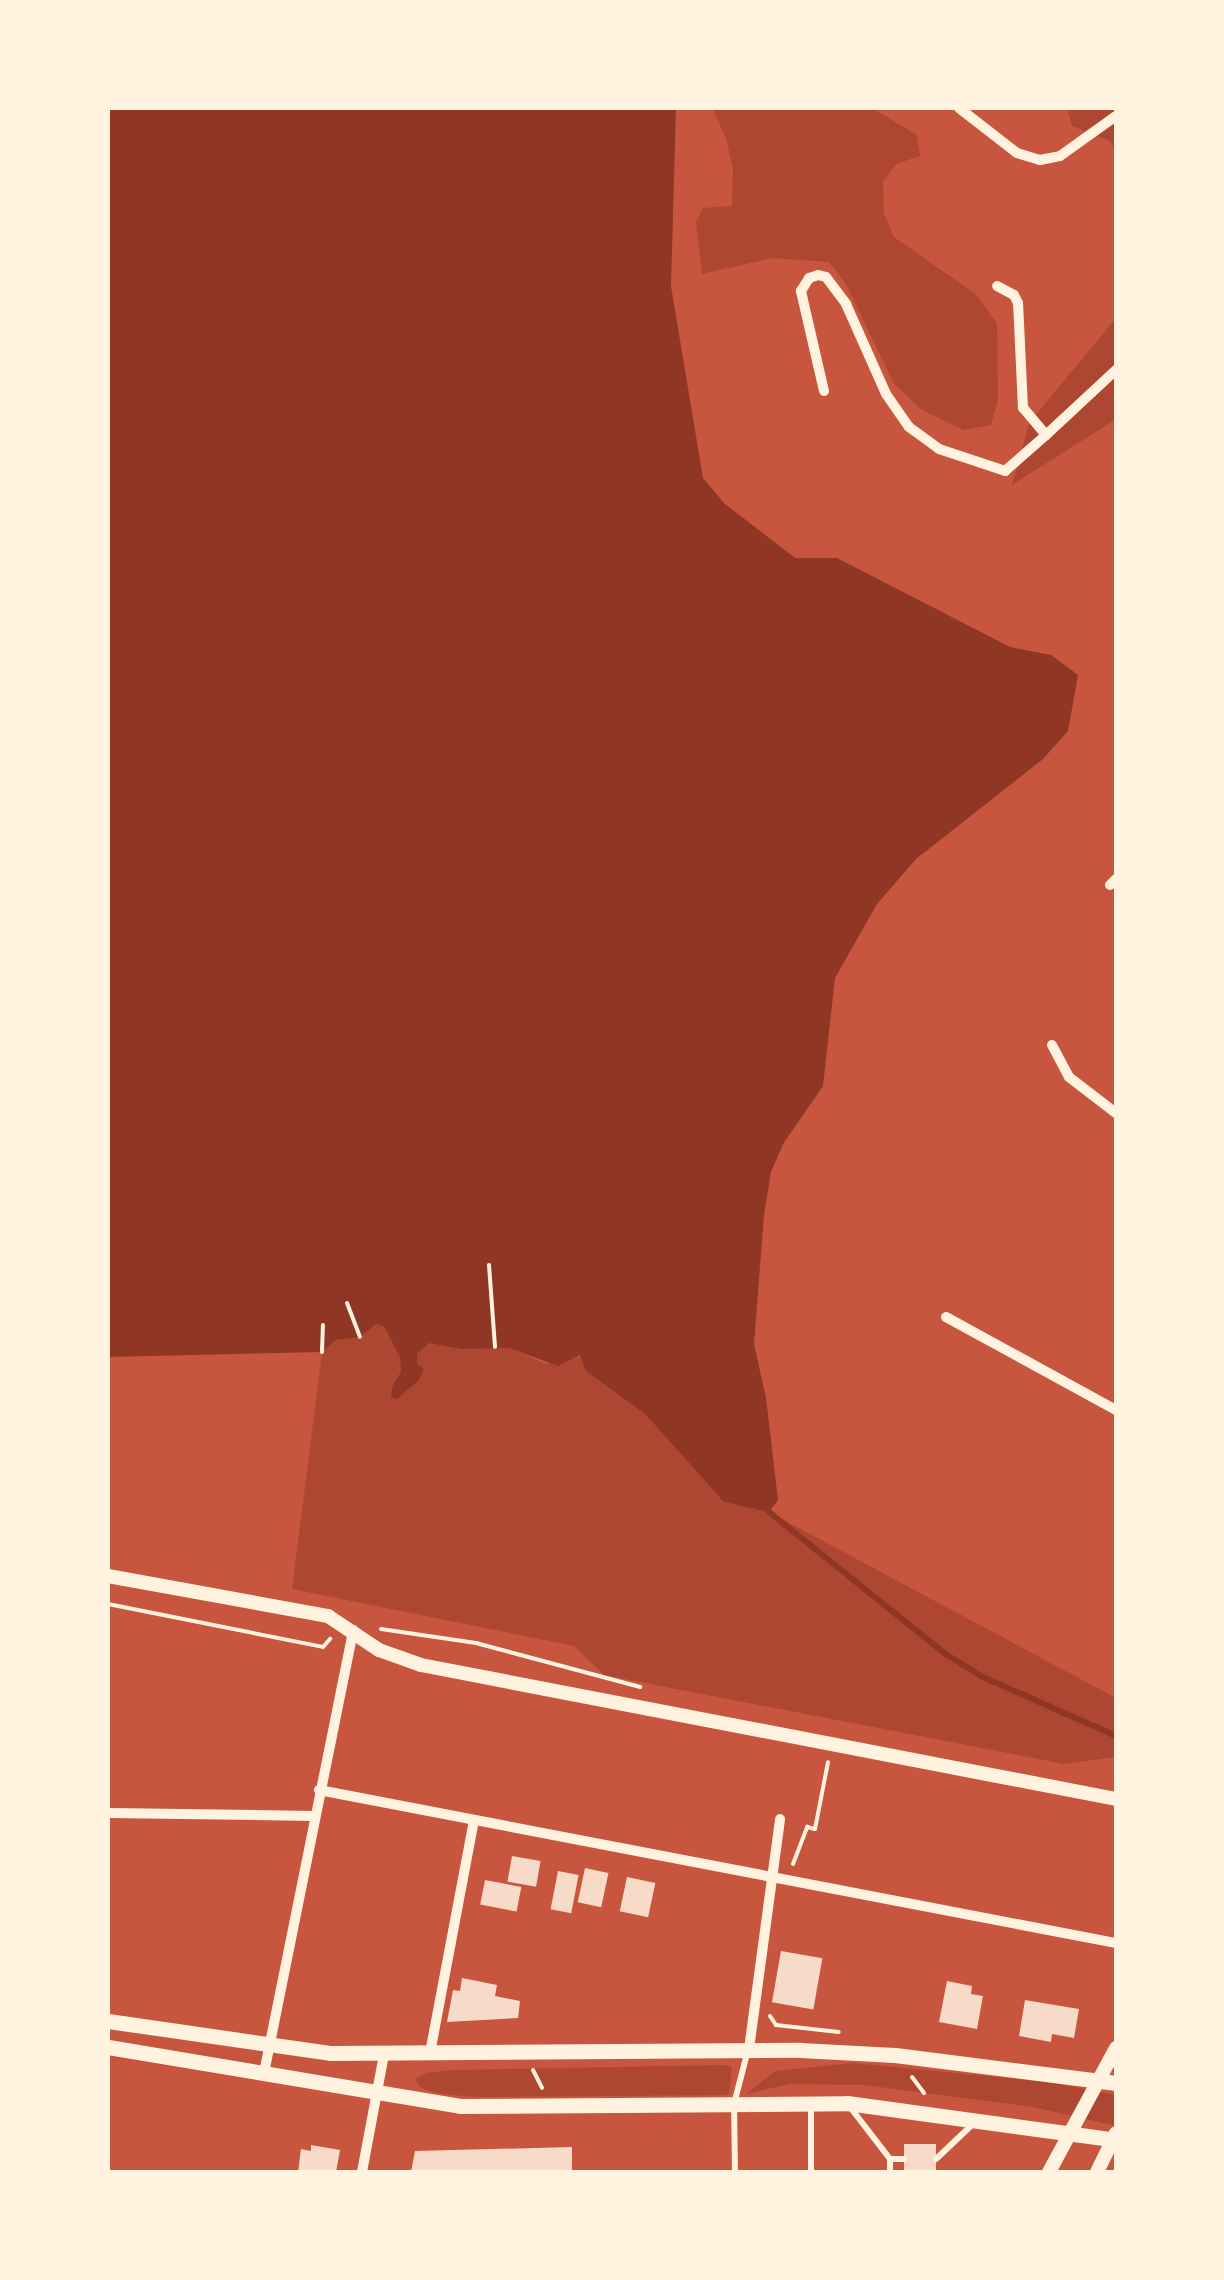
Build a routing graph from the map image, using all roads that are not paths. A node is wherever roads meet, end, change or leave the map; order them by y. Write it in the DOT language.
graph roads {
  1 [pos="959,108"];
  2 [pos="1116,116"];
  3 [pos="997,286"];
  4 [pos="1116,370"];
  5 [pos="824,391"];
  6 [pos="1046,435"];
  7 [pos="1052,1045"];
  8 [pos="1116,1113"];
  9 [pos="946,1317"];
  10 [pos="1116,1410"];
  11 [pos="108,1576"];
  12 [pos="348,1627"];
  13 [pos="319,1790"];
  14 [pos="1116,1799"];
  15 [pos="108,1813"];
  16 [pos="314,1816"];
  17 [pos="780,1819"];
  18 [pos="474,1820"];
  19 [pos="771,1877"];
  20 [pos="1116,1943"];
  21 [pos="108,2021"];
  22 [pos="108,2047"];
  23 [pos="270,2048"];
  24 [pos="1116,2048"];
  25 [pos="748,2049"];
  26 [pos="430,2053"];
  27 [pos="384,2054"];
  28 [pos="264,2073"];
  29 [pos="1099,2080"];
  30 [pos="1116,2083"];
  31 [pos="376,2095"];
  32 [pos="811,2101"];
  33 [pos="847,2103"];
  34 [pos="734,2104"];
  35 [pos="978,2119"];
  36 [pos="1071,2134"];
  37 [pos="1115,2137"];
  38 [pos="890,2158"];
  39 [pos="904,2159"];
  40 [pos="936,2159"];
  41 [pos="362,2172"];
  42 [pos="735,2172"];
  43 [pos="812,2172"];
  44 [pos="890,2172"];
  45 [pos="1049,2172"];
  46 [pos="1097,2172"];
  1 -- 2 [label="street"];
  3 -- 6 [label="street"];
  4 -- 6 [label="street"];
  5 -- 6 [label="street"];
  7 -- 8 [label="street"];
  9 -- 10 [label="street"];
  11 -- 12 [label="street"];
  12 -- 13 [label="street"];
  12 -- 14 [label="street"];
  13 -- 16 [label="street"];
  13 -- 18 [label="street"];
  15 -- 16 [label="street"];
  16 -- 23 [label="street"];
  17 -- 19 [label="street"];
  18 -- 19 [label="street"];
  18 -- 26 [label="street"];
  19 -- 20 [label="street"];
  19 -- 25 [label="street"];
  21 -- 23 [label="main road"];
  22 -- 28 [label="main road"];
  23 -- 27 [label="main road"];
  23 -- 28 [label="street"];
  24 -- 29 [label="street"];
  25 -- 26 [label="main road"];
  25 -- 29 [label="main road"];
  25 -- 34 [label="lane"];
  26 -- 27 [label="main road"];
  27 -- 31 [label="street"];
  28 -- 31 [label="main road"];
  29 -- 30 [label="main road"];
  29 -- 36 [label="street"];
  31 -- 34 [label="main road"];
  31 -- 41 [label="street"];
  32 -- 33 [label="main road"];
  32 -- 34 [label="main road"];
  32 -- 43 [label="lane"];
  33 -- 35 [label="main road"];
  33 -- 38 [label="lane"];
  34 -- 42 [label="lane"];
  35 -- 36 [label="main road"];
  35 -- 40 [label="lane"];
  36 -- 37 [label="main road"];
  36 -- 45 [label="street"];
  37 -- 46 [label="street"];
  38 -- 39 [label="lane"];
  38 -- 44 [label="lane"];
}
